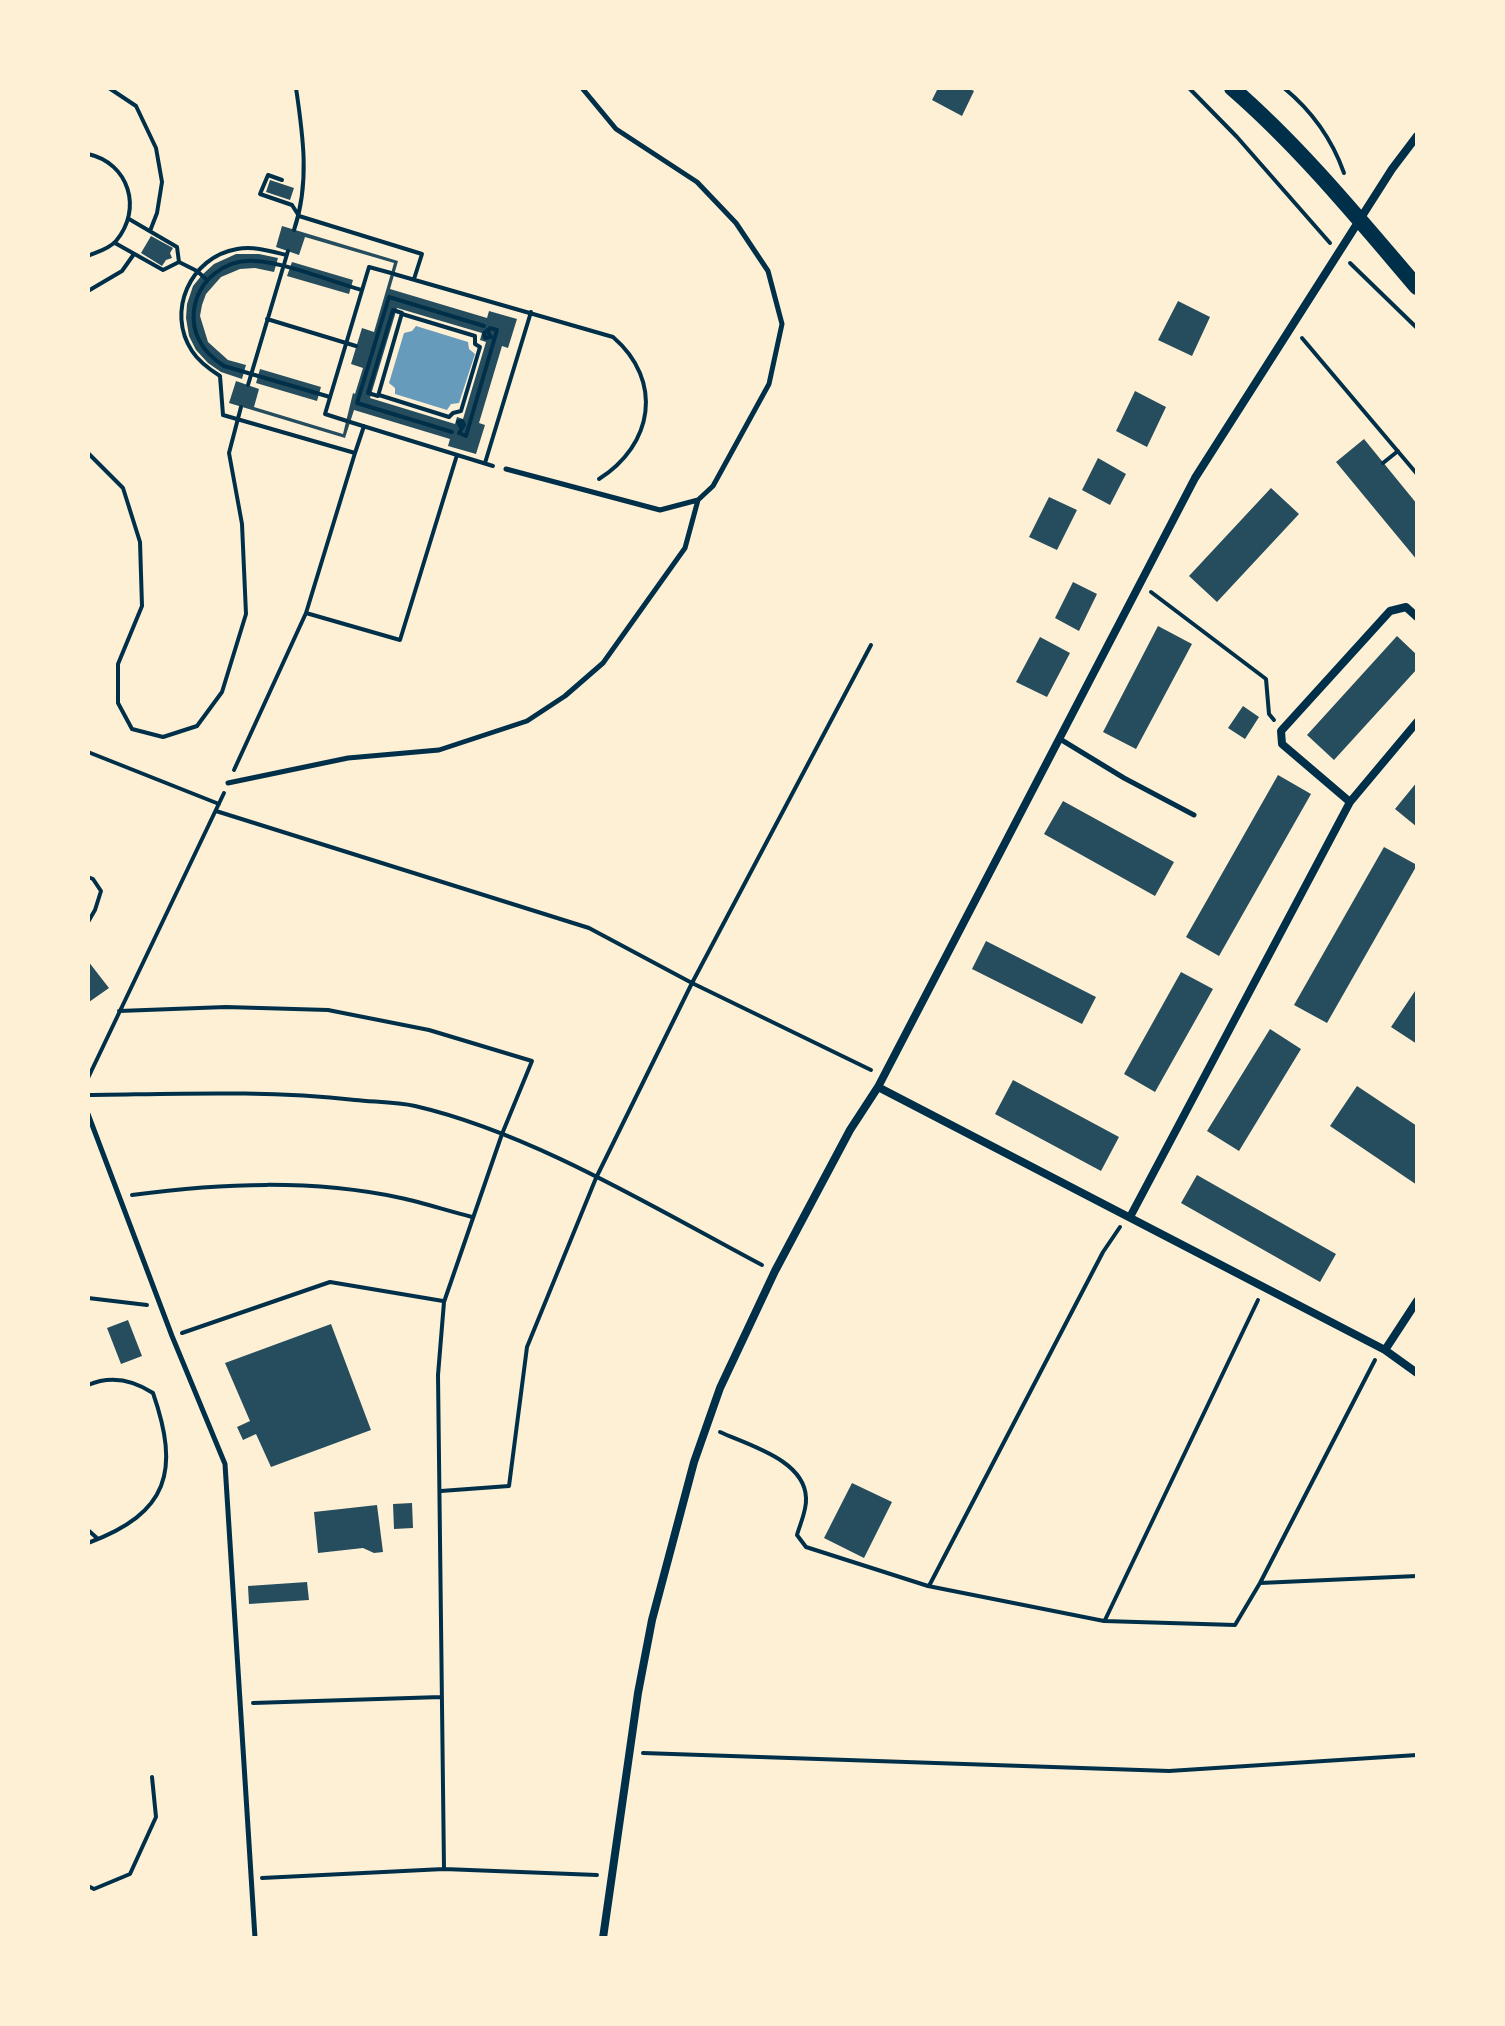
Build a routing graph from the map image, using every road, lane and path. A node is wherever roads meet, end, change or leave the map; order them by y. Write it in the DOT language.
graph roads {
  1 [pos="109,88"];
  2 [pos="296,88"];
  3 [pos="582,88"];
  4 [pos="1189,88"];
  5 [pos="1232,88"];
  6 [pos="1284,88"];
  7 [pos="1417,136"];
  8 [pos="88,154"];
  9 [pos="1346,178"];
  10 [pos="282,180"];
  11 [pos="299,216"];
  12 [pos="129,219"];
  13 [pos="1360,221"];
  14 [pos="294,230"];
  15 [pos="150,231"];
  16 [pos="115,243"];
  17 [pos="1339,252"];
  18 [pos="134,254"];
  19 [pos="88,256"];
  20 [pos="179,262"];
  21 [pos="283,267"];
  22 [pos="197,271"];
  23 [pos="414,279"];
  24 [pos="207,280"];
  25 [pos="1417,287"];
  26 [pos="362,290"];
  27 [pos="88,291"];
  28 [pos="531,312"];
  29 [pos="402,314"];
  30 [pos="267,319"];
  31 [pos="1292,325"];
  32 [pos="1417,328"];
  33 [pos="346,343"];
  34 [pos="493,344"];
  35 [pos="356,346"];
  36 [pos="486,370"];
  37 [pos="251,374"];
  38 [pos="248,385"];
  39 [pos="379,395"];
  40 [pos="330,397"];
  41 [pos="241,407"];
  42 [pos="238,419"];
  43 [pos="364,426"];
  44 [pos="1398,451"];
  45 [pos="88,453"];
  46 [pos="355,453"];
  47 [pos="457,455"];
  48 [pos="1383,463"];
  49 [pos="506,469"];
  50 [pos="1417,474"];
  51 [pos="575,489"];
  52 [pos="698,500"];
  53 [pos="1140,583"];
  54 [pos="306,613"];
  55 [pos="1417,617"];
  56 [pos="871,645"];
  57 [pos="1417,722"];
  58 [pos="1281,731"];
  59 [pos="1060,739"];
  60 [pos="88,752"];
  61 [pos="228,783"];
  62 [pos="1350,802"];
  63 [pos="219,804"];
  64 [pos="216,811"];
  65 [pos="1194,815"];
  66 [pos="88,877"];
  67 [pos="88,922"];
  68 [pos="692,983"];
  69 [pos="119,1011"];
  70 [pos="884,1076"];
  71 [pos="88,1078"];
  72 [pos="878,1087"];
  73 [pos="88,1095"];
  74 [pos="88,1114"];
  75 [pos="502,1134"];
  76 [pos="596,1178"];
  77 [pos="118,1197"];
  78 [pos="472,1217"];
  79 [pos="1130,1217"];
  80 [pos="775,1271"];
  81 [pos="1264,1287"];
  82 [pos="88,1298"];
  83 [pos="1417,1301"];
  84 [pos="444,1302"];
  85 [pos="153,1305"];
  86 [pos="172,1336"];
  87 [pos="1385,1350"];
  88 [pos="1417,1373"];
  89 [pos="88,1385"];
  90 [pos="706,1425"];
  91 [pos="441,1491"];
  92 [pos="88,1530"];
  93 [pos="98,1539"];
  94 [pos="88,1543"];
  95 [pos="1417,1576"];
  96 [pos="1260,1583"];
  97 [pos="928,1586"];
  98 [pos="1104,1621"];
  99 [pos="441,1697"];
  100 [pos="239,1703"];
  101 [pos="629,1753"];
  102 [pos="1417,1755"];
  103 [pos="152,1777"];
  104 [pos="444,1869"];
  105 [pos="612,1876"];
  106 [pos="252,1878"];
  107 [pos="88,1886"];
  108 [pos="255,1938"];
  109 [pos="603,1938"];
  1 -- 15 [label="path"];
  2 -- 11 [label="path"];
  3 -- 52 [label="lane"];
  4 -- 17 [label="path"];
  5 -- 13 [label="main road"];
  6 -- 9 [label="path"];
  7 -- 13 [label="street"];
  8 -- 12 [label="path"];
  10 -- 11 [label="path"];
  11 -- 14 [label="path"];
  11 -- 23 [label="path"];
  12 -- 15 [label="path"];
  12 -- 16 [label="path"];
  13 -- 17 [label="street"];
  13 -- 25 [label="main road"];
  15 -- 20 [label="path"];
  16 -- 18 [label="path"];
  16 -- 19 [label="path"];
  17 -- 31 [label="street"];
  17 -- 32 [label="path"];
  18 -- 20 [label="path"];
  18 -- 27 [label="path"];
  20 -- 22 [label="path"];
  21 -- 22 [label="path"];
  21 -- 24 [label="path"];
  21 -- 26 [label="path"];
  21 -- 30 [label="path"];
  22 -- 24 [label="path"];
  22 -- 42 [label="path"];
  23 -- 26 [label="path"];
  23 -- 28 [label="path"];
  24 -- 37 [label="path"];
  26 -- 33 [label="path"];
  28 -- 47 [label="path"];
  28 -- 51 [label="path"];
  29 -- 39 [label="path"];
  29 -- 39 [label="path"];
  29 -- 39 [label="path"];
  30 -- 33 [label="path"];
  30 -- 37 [label="path"];
  31 -- 44 [label="path"];
  31 -- 53 [label="street"];
  33 -- 35 [label="path"];
  33 -- 40 [label="path"];
  34 -- 36 [label="path"];
  36 -- 36 [label="path"];
  37 -- 38 [label="path"];
  37 -- 40 [label="path"];
  40 -- 43 [label="path"];
  41 -- 42 [label="path"];
  42 -- 45 [label="path"];
  42 -- 46 [label="path"];
  43 -- 46 [label="path"];
  43 -- 47 [label="path"];
  44 -- 48 [label="path"];
  44 -- 50 [label="path"];
  46 -- 54 [label="path"];
  47 -- 54 [label="path"];
  49 -- 51 [label="lane"];
  51 -- 52 [label="lane"];
  52 -- 61 [label="lane"];
  53 -- 58 [label="path"];
  53 -- 59 [label="street"];
  54 -- 61 [label="path"];
  55 -- 58 [label="street"];
  56 -- 68 [label="path"];
  57 -- 62 [label="street"];
  58 -- 62 [label="street"];
  59 -- 65 [label="lane"];
  59 -- 70 [label="street"];
  60 -- 63 [label="path"];
  61 -- 63 [label="path"];
  62 -- 79 [label="street"];
  63 -- 64 [label="path"];
  64 -- 68 [label="path"];
  64 -- 69 [label="path"];
  66 -- 67 [label="path"];
  68 -- 70 [label="path"];
  68 -- 76 [label="path"];
  69 -- 71 [label="path"];
  69 -- 75 [label="path"];
  70 -- 72 [label="street"];
  72 -- 79 [label="street"];
  72 -- 80 [label="street"];
  73 -- 75 [label="path"];
  74 -- 77 [label="lane"];
  75 -- 76 [label="path"];
  75 -- 78 [label="path"];
  76 -- 80 [label="path"];
  76 -- 91 [label="path"];
  77 -- 78 [label="path"];
  77 -- 86 [label="lane"];
  78 -- 84 [label="path"];
  79 -- 81 [label="street"];
  79 -- 97 [label="path"];
  80 -- 90 [label="street"];
  81 -- 87 [label="street"];
  81 -- 98 [label="path"];
  82 -- 85 [label="path"];
  83 -- 87 [label="street"];
  84 -- 86 [label="path"];
  84 -- 91 [label="path"];
  86 -- 100 [label="lane"];
  87 -- 88 [label="street"];
  87 -- 96 [label="path"];
  89 -- 93 [label="path"];
  90 -- 97 [label="path"];
  90 -- 101 [label="street"];
  91 -- 99 [label="path"];
  92 -- 93 [label="path"];
  93 -- 94 [label="path"];
  95 -- 96 [label="path"];
  96 -- 98 [label="path"];
  97 -- 98 [label="path"];
  99 -- 100 [label="path"];
  99 -- 104 [label="path"];
  100 -- 106 [label="lane"];
  101 -- 102 [label="path"];
  101 -- 105 [label="street"];
  103 -- 107 [label="path"];
  104 -- 105 [label="path"];
  104 -- 106 [label="path"];
  105 -- 109 [label="street"];
  106 -- 108 [label="lane"];
}
